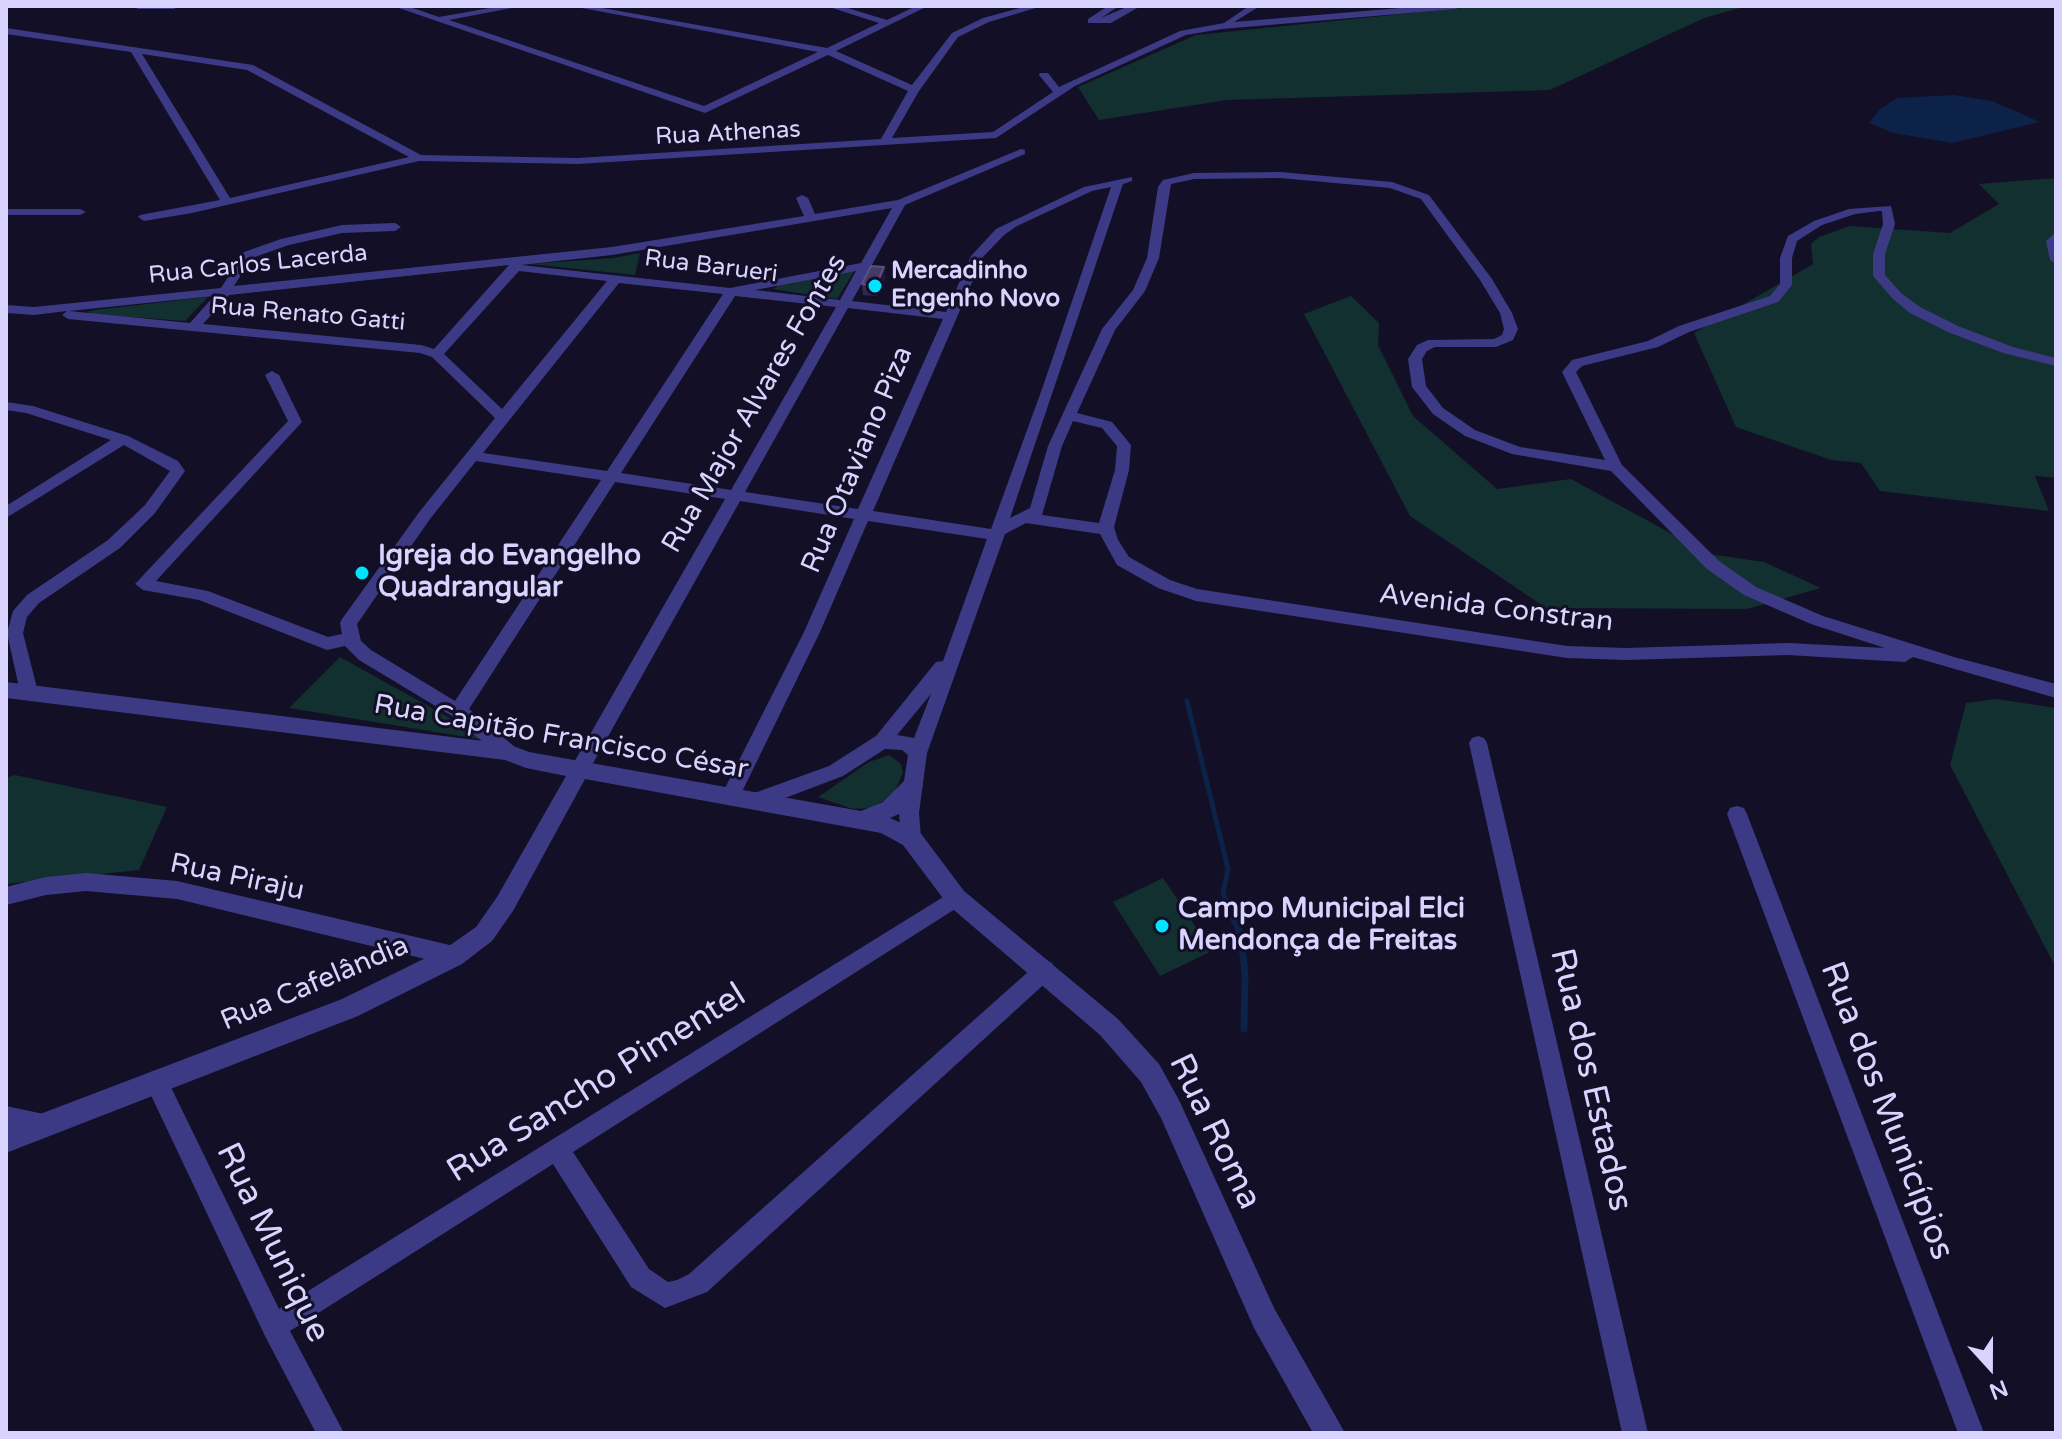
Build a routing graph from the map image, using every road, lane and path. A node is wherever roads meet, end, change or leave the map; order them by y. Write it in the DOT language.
graph roads {
  1 [pos="138,6"];
  2 [pos="174,6"];
  3 [pos="398,6"];
  4 [pos="517,6"];
  5 [pos="576,6"];
  6 [pos="831,6"];
  7 [pos="923,6"];
  8 [pos="1037,6"];
  9 [pos="1114,6"];
  10 [pos="1255,6"];
  11 [pos="1134,7"];
  12 [pos="1453,7"];
  13 [pos="437,20"];
  14 [pos="884,22"];
  15 [pos="1222,26"];
  16 [pos="6,31"];
  17 [pos="134,49"];
  18 [pos="827,51"];
  19 [pos="1044,75"];
  20 [pos="914,90"];
  21 [pos="1058,92"];
  22 [pos="996,135"];
  23 [pos="883,144"];
  24 [pos="419,158"];
  25 [pos="802,198"];
  26 [pos="227,202"];
  27 [pos="901,203"];
  28 [pos="6,212"];
  29 [pos="80,212"];
  30 [pos="144,217"];
  31 [pos="810,217"];
  32 [pos="395,227"];
  33 [pos="2056,236"];
  34 [pos="535,244"];
  35 [pos="2056,260"];
  36 [pos="519,262"];
  37 [pos="865,266"];
  38 [pos="616,278"];
  39 [pos="225,291"];
  40 [pos="732,291"];
  41 [pos="844,304"];
  42 [pos="6,309"];
  43 [pos="34,311"];
  44 [pos="949,316"];
  45 [pos="193,327"];
  46 [pos="437,354"];
  47 [pos="2056,362"];
  48 [pos="272,375"];
  49 [pos="6,406"];
  50 [pos="1072,408"];
  51 [pos="504,419"];
  52 [pos="123,439"];
  53 [pos="472,456"];
  54 [pos="1616,467"];
  55 [pos="611,477"];
  56 [pos="735,496"];
  57 [pos="6,513"];
  58 [pos="864,515"];
  59 [pos="1027,518"];
  60 [pos="1107,530"];
  61 [pos="996,533"];
  62 [pos="350,638"];
  63 [pos="949,659"];
  64 [pos="1948,662"];
  65 [pos="6,690"];
  66 [pos="2056,691"];
  67 [pos="29,692"];
  68 [pos="458,711"];
  69 [pos="882,741"];
  70 [pos="1478,743"];
  71 [pos="508,752"];
  72 [pos="918,753"];
  73 [pos="574,778"];
  74 [pos="913,785"];
  75 [pos="730,796"];
  76 [pos="756,801"];
  77 [pos="1737,814"];
  78 [pos="859,821"];
  79 [pos="911,838"];
  80 [pos="6,896"];
  81 [pos="956,898"];
  82 [pos="454,956"];
  83 [pos="1045,970"];
  84 [pos="156,1081"];
  85 [pos="6,1117"];
  86 [pos="45,1124"];
  87 [pos="6,1140"];
  88 [pos="557,1149"];
  89 [pos="274,1327"];
  90 [pos="331,1433"];
  91 [pos="1330,1433"];
  92 [pos="1635,1433"];
  93 [pos="1971,1433"];
  1 -- 2 [label="street"];
  3 -- 13 [label="street"];
  4 -- 13 [label="street"];
  5 -- 18 [label="street"];
  6 -- 14 [label="street"];
  7 -- 14 [label="street"];
  8 -- 20 [label="street"];
  9 -- 11 [label="street"];
  10 -- 15 [label="street"];
  12 -- 15 [label="street"];
  13 -- 18 [label="street"];
  14 -- 18 [label="street"];
  15 -- 21 [label="street"];
  16 -- 17 [label="street, Rua Athenas"];
  17 -- 24 [label="street, Rua Athenas"];
  17 -- 26 [label="street"];
  18 -- 20 [label="street"];
  19 -- 21 [label="street"];
  20 -- 23 [label="street"];
  21 -- 22 [label="street"];
  22 -- 23 [label="street, Rua Athenas"];
  22 -- 27 [label="street"];
  23 -- 24 [label="street, Rua Athenas"];
  24 -- 26 [label="street"];
  25 -- 31 [label="street"];
  26 -- 30 [label="street"];
  27 -- 31 [label="street"];
  27 -- 37 [label="street, Rua Major Alvares Fontes"];
  28 -- 29 [label="street"];
  31 -- 36 [label="street"];
  32 -- 39 [label="street"];
  33 -- 35 [label="street"];
  34 -- 36 [label="street"];
  36 -- 38 [label="street, Rua Barueri"];
  36 -- 39 [label="street, Rua Carlos Lacerda"];
  36 -- 46 [label="street"];
  37 -- 40 [label="street"];
  37 -- 41 [label="street, Rua Major Alvares Fontes"];
  38 -- 40 [label="street, Rua Barueri"];
  38 -- 51 [label="street"];
  39 -- 43 [label="street, Rua Carlos Lacerda"];
  39 -- 45 [label="street"];
  40 -- 41 [label="street, Rua Barueri"];
  40 -- 55 [label="street"];
  41 -- 44 [label="street, Rua Barueri"];
  41 -- 56 [label="street, Rua Major Alvares Fontes"];
  42 -- 43 [label="street, Rua Carlos Lacerda"];
  43 -- 45 [label="street, Rua Renato Gatti"];
  44 -- 58 [label="street, Rua Otaviano Piza"];
  44 -- 61 [label="street, Rua Otaviano Piza"];
  45 -- 46 [label="street, Rua Renato Gatti"];
  46 -- 51 [label="street, Rua Renato Gatti"];
  47 -- 54 [label="street"];
  48 -- 62 [label="street"];
  49 -- 52 [label="street"];
  50 -- 54 [label="street"];
  50 -- 59 [label="street"];
  50 -- 60 [label="street"];
  51 -- 53 [label="street"];
  52 -- 57 [label="street"];
  52 -- 67 [label="street"];
  53 -- 55 [label="street"];
  53 -- 62 [label="street"];
  54 -- 64 [label="street"];
  55 -- 56 [label="street"];
  55 -- 68 [label="street"];
  56 -- 58 [label="street"];
  56 -- 73 [label="street, Rua Major Alvares Fontes"];
  58 -- 61 [label="street"];
  58 -- 75 [label="street, Rua Otaviano Piza"];
  59 -- 60 [label="street"];
  59 -- 61 [label="street"];
  60 -- 64 [label="street, Avenida Constran"];
  61 -- 63 [label="street"];
  62 -- 68 [label="street"];
  63 -- 69 [label="street"];
  63 -- 72 [label="street"];
  64 -- 66 [label="street, Avenida Constran"];
  65 -- 67 [label="street, Rua Capitão Francisco César"];
  67 -- 71 [label="street, Rua Capitão Francisco César"];
  68 -- 71 [label="street"];
  69 -- 72 [label="street"];
  69 -- 76 [label="street"];
  70 -- 92 [label="street, Rua dos Estados"];
  71 -- 73 [label="street, Rua Capitão Francisco César"];
  72 -- 74 [label="street"];
  73 -- 75 [label="street, Rua Capitão Francisco César"];
  73 -- 82 [label="street, Rua Cafelândia"];
  74 -- 78 [label="street"];
  74 -- 79 [label="street"];
  75 -- 76 [label="street, Rua Capitão Francisco César"];
  76 -- 78 [label="street, Rua Capitão Francisco César"];
  77 -- 93 [label="street, Rua dos Municípios"];
  78 -- 79 [label="street, Rua Capitão Francisco César"];
  79 -- 81 [label="street, Rua Roma"];
  80 -- 82 [label="street, Rua Piraju"];
  81 -- 83 [label="street, Rua Roma"];
  81 -- 88 [label="street, Rua Sancho Pimentel"];
  82 -- 84 [label="street, Rua Cafelândia"];
  83 -- 88 [label="street"];
  83 -- 91 [label="street, Rua Roma"];
  84 -- 86 [label="street, Rua Cafelândia"];
  84 -- 89 [label="street, Rua Munique"];
  85 -- 86 [label="street"];
  86 -- 87 [label="street, Rua Cafelândia"];
  88 -- 89 [label="street, Rua Sancho Pimentel"];
  89 -- 90 [label="street, Rua Munique"];
}
